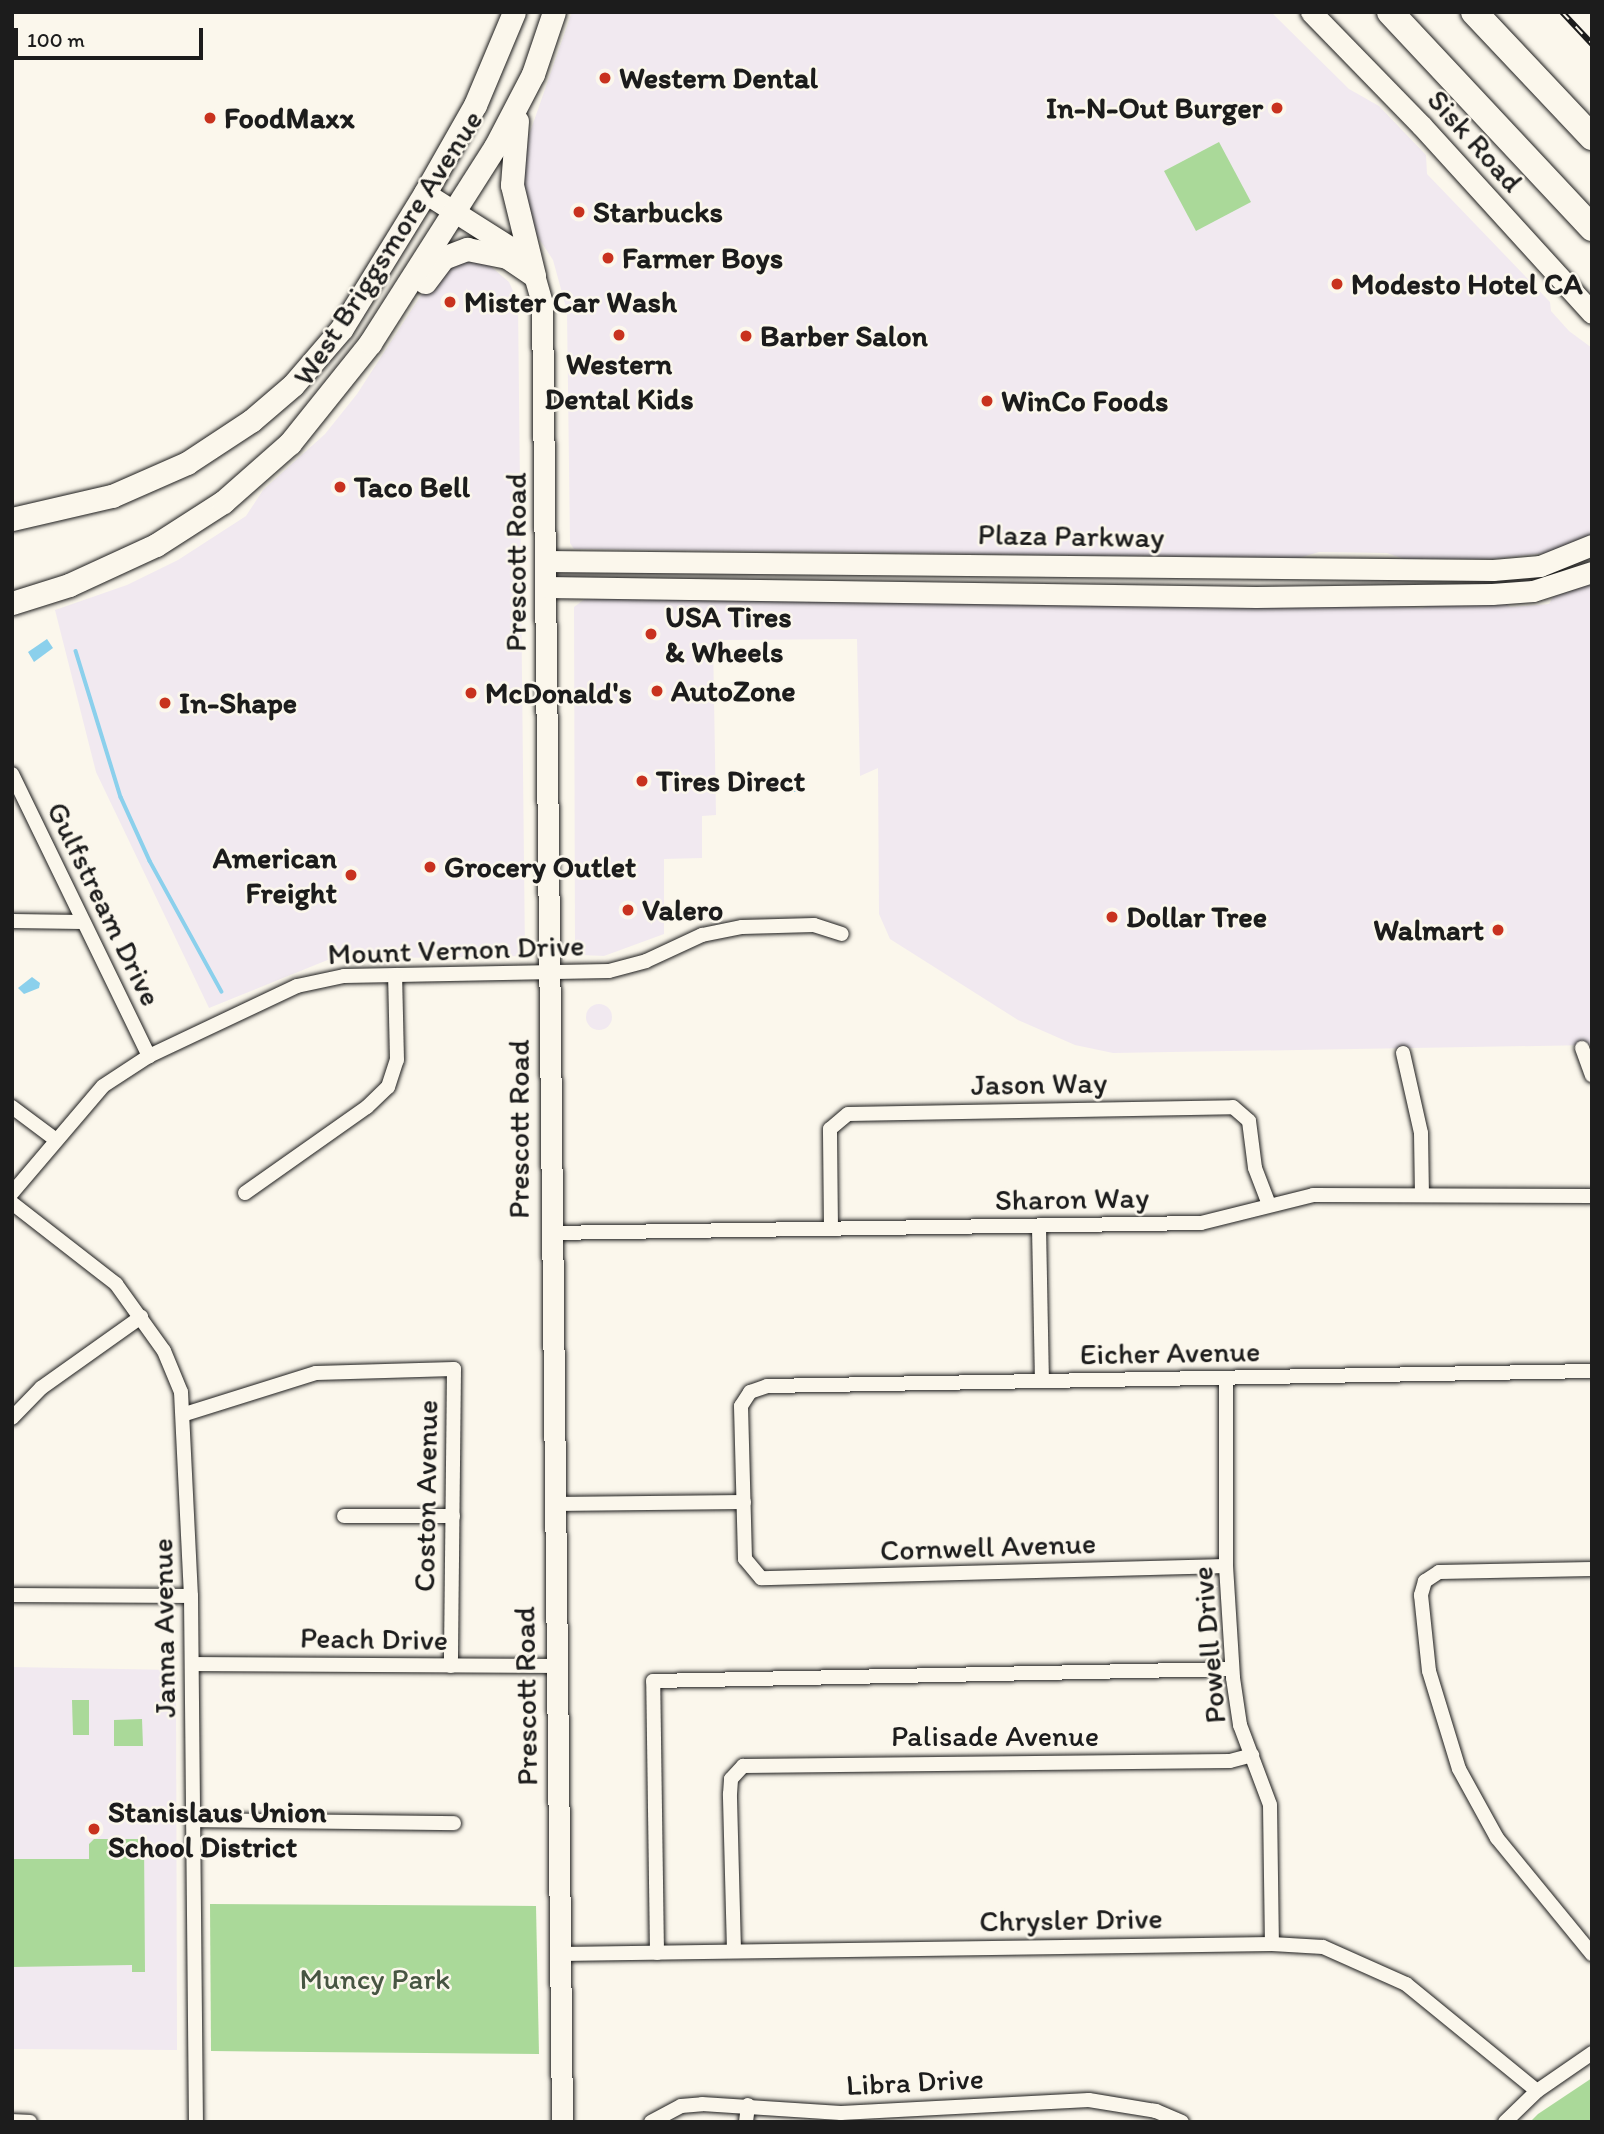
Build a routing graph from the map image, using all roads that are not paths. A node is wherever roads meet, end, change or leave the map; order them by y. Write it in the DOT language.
graph roads {
  1 [pos="514,12"];
  2 [pos="554,12"];
  3 [pos="1311,12"];
  4 [pos="1390,12"];
  5 [pos="1474,12"];
  6 [pos="526,89"];
  7 [pos="1592,137"];
  8 [pos="425,193"];
  9 [pos="455,211"];
  10 [pos="1592,229"];
  11 [pos="534,275"];
  12 [pos="1592,313"];
  13 [pos="333,394"];
  14 [pos="12,519"];
  15 [pos="1592,545"];
  16 [pos="545,561"];
  17 [pos="1592,572"];
  18 [pos="546,587"];
  19 [pos="12,603"];
  20 [pos="12,774"];
  21 [pos="12,921"];
  22 [pos="82,922"];
  23 [pos="842,934"];
  24 [pos="547,974"];
  25 [pos="395,975"];
  26 [pos="1583,1048"];
  27 [pos="1403,1053"];
  28 [pos="149,1056"];
  29 [pos="1592,1075"];
  30 [pos="12,1107"];
  31 [pos="55,1139"];
  32 [pos="12,1193"];
  33 [pos="245,1193"];
  34 [pos="1422,1194"];
  35 [pos="1592,1196"];
  36 [pos="12,1203"];
  37 [pos="1269,1204"];
  38 [pos="1039,1227"];
  39 [pos="831,1229"];
  40 [pos="549,1233"];
  41 [pos="141,1317"];
  42 [pos="1592,1371"];
  43 [pos="1226,1378"];
  44 [pos="1042,1381"];
  45 [pos="185,1414"];
  46 [pos="12,1418"];
  47 [pos="744,1502"];
  48 [pos="553,1504"];
  49 [pos="344,1516"];
  50 [pos="453,1516"];
  51 [pos="1226,1566"];
  52 [pos="1592,1569"];
  53 [pos="12,1595"];
  54 [pos="191,1596"];
  55 [pos="192,1664"];
  56 [pos="451,1666"];
  57 [pos="555,1666"];
  58 [pos="1232,1669"];
  59 [pos="1252,1755"];
  60 [pos="193,1821"];
  61 [pos="454,1824"];
  62 [pos="1272,1944"];
  63 [pos="734,1951"];
  64 [pos="657,1952"];
  65 [pos="559,1954"];
  66 [pos="1592,1954"];
  67 [pos="1592,2053"];
  68 [pos="1537,2091"];
  69 [pos="748,2105"];
  70 [pos="854,2116"];
  71 [pos="12,2121"];
  72 [pos="30,2122"];
  73 [pos="196,2122"];
  74 [pos="562,2122"];
  75 [pos="651,2122"];
  76 [pos="746,2122"];
  77 [pos="1182,2122"];
  78 [pos="1505,2122"];
  1 -- 8 [label="main road, West Briggsmore Avenue"];
  2 -- 6 [label="main road, West Briggsmore Avenue"];
  3 -- 12 [label="main road, Sisk Road"];
  4 -- 10 [label="highway"];
  5 -- 7 [label="highway"];
  6 -- 9 [label="main road, West Briggsmore Avenue"];
  6 -- 11 [label="main road"];
  8 -- 9 [label="main road, Prescott Road"];
  8 -- 14 [label="main road, West Briggsmore Avenue"];
  9 -- 11 [label="main road, Prescott Road"];
  9 -- 13 [label="main road, West Briggsmore Avenue"];
  11 -- 13 [label="main road"];
  11 -- 16 [label="main road, Prescott Road"];
  13 -- 19 [label="main road, West Briggsmore Avenue"];
  15 -- 16 [label="main road, Plaza Parkway"];
  16 -- 18 [label="main road, Prescott Road"];
  17 -- 18 [label="main road, Plaza Parkway"];
  18 -- 24 [label="main road, Prescott Road"];
  20 -- 22 [label="street, Gulfstream Drive"];
  21 -- 22 [label="street"];
  22 -- 28 [label="street, Gulfstream Drive"];
  23 -- 24 [label="street, Mount Vernon Drive"];
  24 -- 25 [label="street, Mount Vernon Drive"];
  24 -- 40 [label="main road, Prescott Road"];
  25 -- 28 [label="street, Mount Vernon Drive"];
  25 -- 33 [label="street"];
  26 -- 29 [label="street"];
  27 -- 34 [label="street"];
  28 -- 31 [label="street, Mount Vernon Drive"];
  30 -- 31 [label="street"];
  31 -- 32 [label="street, Mount Vernon Drive"];
  34 -- 35 [label="street, Sharon Way"];
  34 -- 37 [label="street, Sharon Way"];
  36 -- 41 [label="street, Janna Avenue"];
  37 -- 38 [label="street, Sharon Way"];
  37 -- 39 [label="street, Jason Way"];
  38 -- 39 [label="street, Sharon Way"];
  38 -- 44 [label="street"];
  39 -- 40 [label="street, Sharon Way"];
  40 -- 48 [label="main road, Prescott Road"];
  41 -- 45 [label="street, Janna Avenue"];
  41 -- 46 [label="street"];
  42 -- 43 [label="street, Eicher Avenue"];
  43 -- 44 [label="street, Eicher Avenue"];
  43 -- 51 [label="street, Powell Drive"];
  44 -- 47 [label="street, Eicher Avenue"];
  45 -- 50 [label="street, Coston Avenue"];
  45 -- 54 [label="street, Janna Avenue"];
  47 -- 48 [label="street"];
  47 -- 51 [label="street, Cornwell Avenue"];
  48 -- 57 [label="main road, Prescott Road"];
  49 -- 50 [label="street"];
  50 -- 56 [label="street, Coston Avenue"];
  51 -- 58 [label="street, Powell Drive"];
  52 -- 66 [label="street"];
  53 -- 54 [label="street"];
  54 -- 55 [label="street, Janna Avenue"];
  55 -- 56 [label="street, Peach Drive"];
  55 -- 60 [label="street, Janna Avenue"];
  56 -- 57 [label="street, Peach Drive"];
  57 -- 65 [label="main road, Prescott Road"];
  58 -- 59 [label="street, Powell Drive"];
  58 -- 64 [label="street"];
  59 -- 62 [label="street, Powell Drive"];
  59 -- 63 [label="street, Palisade Avenue"];
  60 -- 61 [label="street"];
  60 -- 73 [label="street, Janna Avenue"];
  62 -- 63 [label="street, Chrysler Drive"];
  62 -- 68 [label="street, Chrysler Drive"];
  63 -- 64 [label="street, Chrysler Drive"];
  64 -- 65 [label="street, Chrysler Drive"];
  65 -- 74 [label="main road, Prescott Road"];
  67 -- 68 [label="street"];
  68 -- 78 [label="street"];
  69 -- 70 [label="street, Libra Drive"];
  69 -- 75 [label="street, Libra Drive"];
  69 -- 76 [label="street"];
  70 -- 77 [label="street, Libra Drive"];
  71 -- 72 [label="street"];
}
